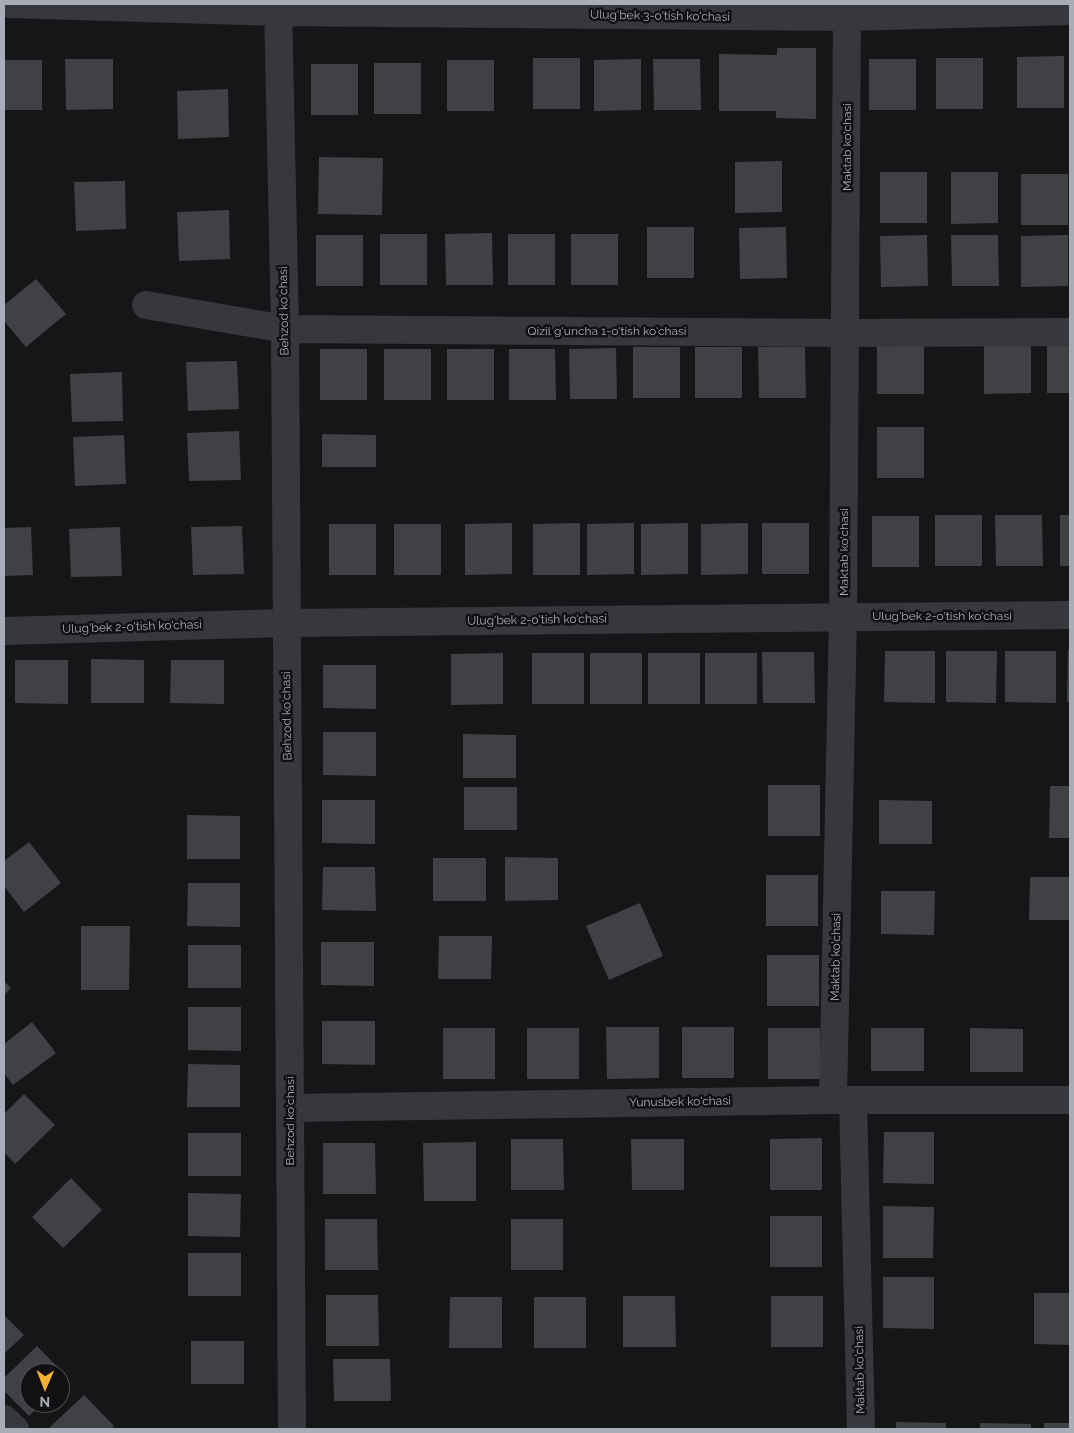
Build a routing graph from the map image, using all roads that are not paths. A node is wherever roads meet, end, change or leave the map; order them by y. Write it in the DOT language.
graph roads {
  1 [pos="10,4"];
  2 [pos="278,8"];
  3 [pos="847,11"];
  4 [pos="1070,11"];
  5 [pos="146,305"];
  6 [pos="285,329"];
  7 [pos="846,332"];
  8 [pos="1070,332"];
  9 [pos="1070,615"];
  10 [pos="843,616"];
  11 [pos="286,622"];
  12 [pos="4,631"];
  13 [pos="844,1100"];
  14 [pos="1070,1100"];
  15 [pos="290,1108"];
  16 [pos="4,1419"];
  17 [pos="15,1429"];
  18 [pos="292,1429"];
  19 [pos="861,1429"];
  1 -- 2 [label="street, Ulug'bek 3-o'tish ko'chasi"];
  2 -- 3 [label="street, Ulug'bek 3-o'tish ko'chasi"];
  2 -- 6 [label="street, Behzod ko‘chasi"];
  3 -- 4 [label="street, Ulug'bek 3-o'tish ko'chasi"];
  3 -- 7 [label="street, Maktab ko'chasi"];
  5 -- 6 [label="street, Qizil g'uncha 1-o'tish ko'chasi"];
  6 -- 7 [label="street, Qizil g'uncha 1-o'tish ko'chasi"];
  6 -- 11 [label="street, Behzod ko‘chasi"];
  7 -- 8 [label="street, Qizil g'uncha 1-o'tish ko'chasi"];
  7 -- 10 [label="street, Maktab ko'chasi"];
  9 -- 10 [label="street, Ulug'bek 2-o'tish ko'chasi"];
  10 -- 11 [label="street, Ulug'bek 2-o'tish ko'chasi"];
  10 -- 13 [label="street, Maktab ko'chasi"];
  11 -- 12 [label="street, Ulug'bek 2-o'tish ko'chasi"];
  11 -- 15 [label="street, Behzod ko‘chasi"];
  13 -- 14 [label="street, Yunusbek ko'chasi"];
  13 -- 15 [label="street, Yunusbek ko'chasi"];
  13 -- 19 [label="street, Maktab ko'chasi"];
  15 -- 18 [label="street, Behzod ko‘chasi"];
  16 -- 17 [label="street"];
}
